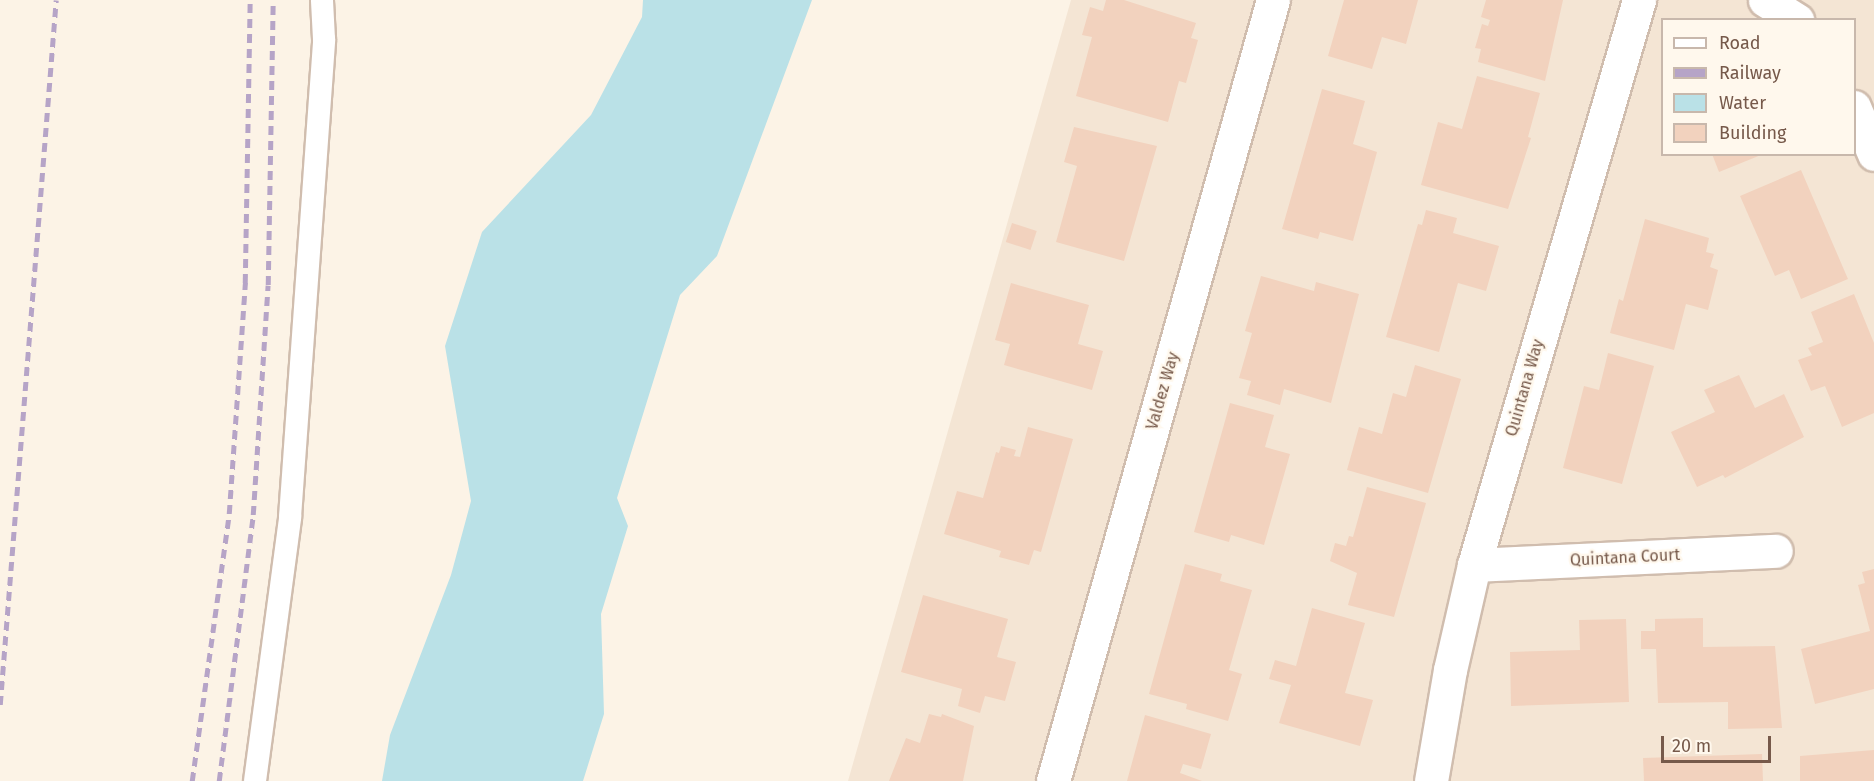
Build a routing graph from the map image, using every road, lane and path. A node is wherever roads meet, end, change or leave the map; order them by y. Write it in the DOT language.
graph roads {
  1 [pos="322,0"];
  2 [pos="1273,0"];
  3 [pos="1639,0"];
  4 [pos="1764,0"];
  5 [pos="1794,18"];
  6 [pos="1856,112"];
  7 [pos="1874,154"];
  8 [pos="1776,551"];
  9 [pos="1474,565"];
  10 [pos="255,781"];
  11 [pos="1053,781"];
  12 [pos="1431,781"];
  1 -- 10 [label="lane"];
  2 -- 11 [label="street, Valdez Way"];
  3 -- 9 [label="street, Quintana Way"];
  4 -- 5 [label="street"];
  6 -- 7 [label="street"];
  8 -- 9 [label="street, Quintana Court"];
  9 -- 12 [label="street, Quintana Way"];
}
